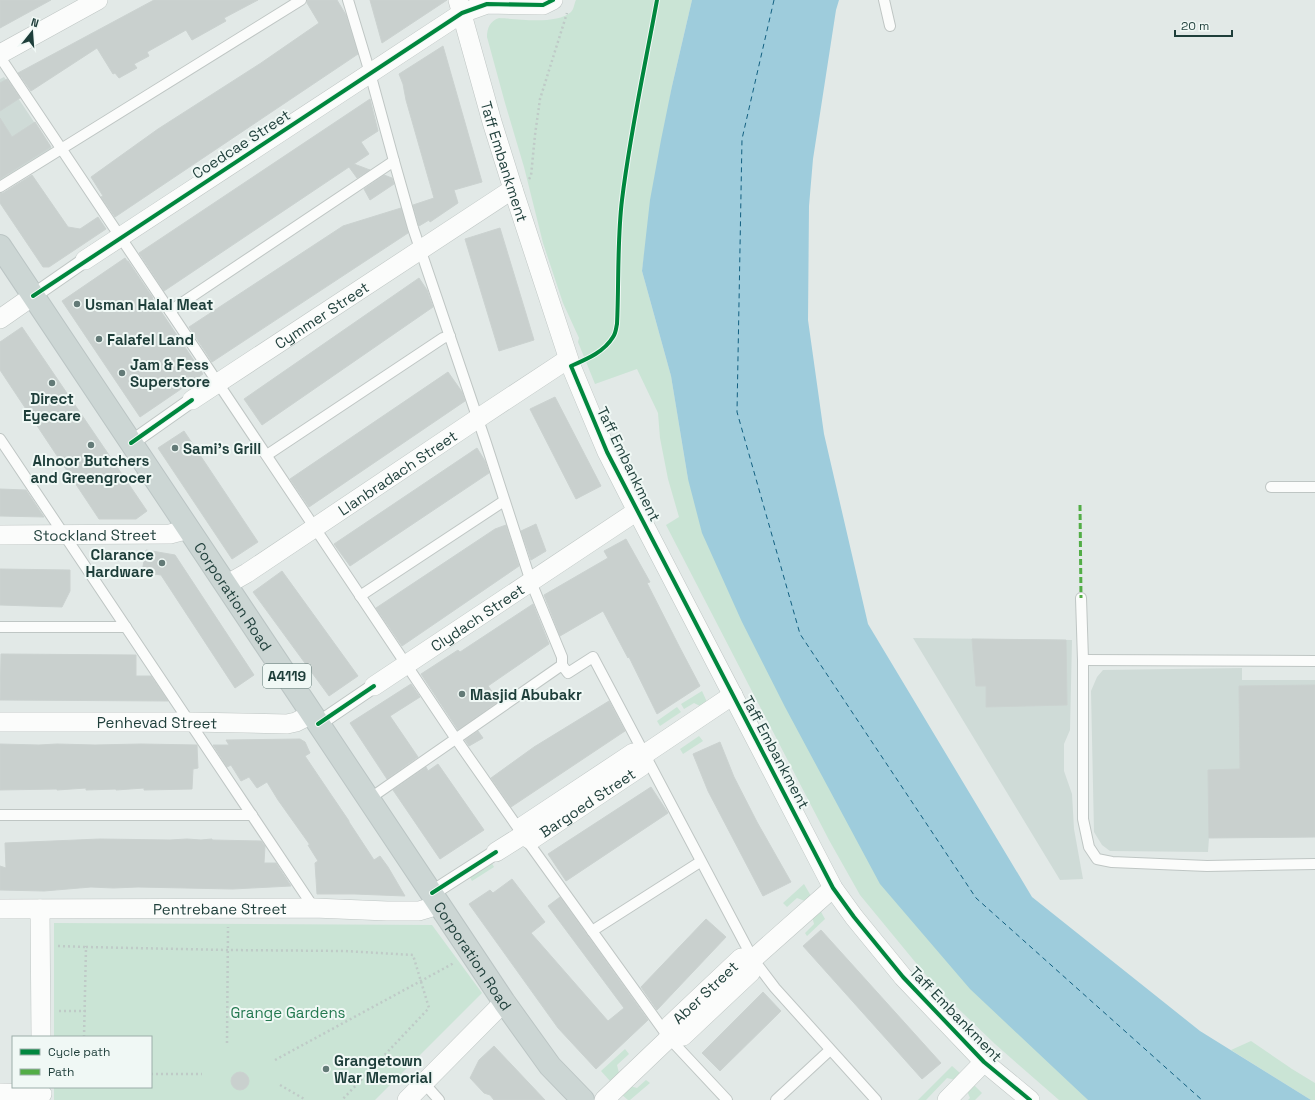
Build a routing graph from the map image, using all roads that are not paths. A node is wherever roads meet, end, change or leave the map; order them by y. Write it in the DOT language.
graph roads {
  1 [pos="98,0"];
  2 [pos="301,0"];
  3 [pos="348,0"];
  4 [pos="884,0"];
  5 [pos="561,4"];
  6 [pos="460,6"];
  7 [pos="890,26"];
  8 [pos="0,55"];
  9 [pos="370,73"];
  10 [pos="61,149"];
  11 [pos="394,161"];
  12 [pos="0,187"];
  13 [pos="513,190"];
  14 [pos="121,237"];
  15 [pos="0,246"];
  16 [pos="421,250"];
  17 [pos="85,260"];
  18 [pos="33,296"];
  19 [pos="170,311"];
  20 [pos="0,319"];
  21 [pos="450,336"];
  22 [pos="568,359"];
  23 [pos="218,384"];
  24 [pos="192,400"];
  25 [pos="477,419"];
  26 [pos="1,441"];
  27 [pos="131,443"];
  28 [pos="267,455"];
  29 [pos="1271,487"];
  30 [pos="1315,487"];
  31 [pos="504,501"];
  32 [pos="637,511"];
  33 [pos="315,528"];
  34 [pos="189,529"];
  35 [pos="64,534"];
  36 [pos="0,535"];
  37 [pos="531,582"];
  38 [pos="226,585"];
  39 [pos="360,596"];
  40 [pos="1081,598"];
  41 [pos="0,627"];
  42 [pos="126,627"];
  43 [pos="1083,660"];
  44 [pos="1315,661"];
  45 [pos="406,664"];
  46 [pos="562,665"];
  47 [pos="374,686"];
  48 [pos="733,695"];
  49 [pos="315,719"];
  50 [pos="0,722"];
  51 [pos="189,722"];
  52 [pos="456,739"];
  53 [pos="645,754"];
  54 [pos="369,799"];
  55 [pos="0,815"];
  56 [pos="252,815"];
  57 [pos="522,835"];
  58 [pos="496,852"];
  59 [pos="700,862"];
  60 [pos="1315,864"];
  61 [pos="833,888"];
  62 [pos="435,898"];
  63 [pos="314,908"];
  64 [pos="0,909"];
  65 [pos="40,909"];
  66 [pos="592,932"];
  67 [pos="753,959"];
  68 [pos="504,1002"];
  69 [pos="41,1036"];
  70 [pos="669,1038"];
  71 [pos="830,1050"];
  72 [pos="984,1062"];
  73 [pos="424,1083"];
  74 [pos="0,1093"];
  75 [pos="42,1094"];
  76 [pos="407,1100"];
  77 [pos="439,1100"];
  78 [pos="583,1100"];
  79 [pos="604,1100"];
  80 [pos="727,1100"];
  81 [pos="776,1100"];
  82 [pos="876,1100"];
  83 [pos="947,1100"];
  84 [pos="1030,1100"];
  1 -- 8 [label="street"];
  2 -- 10 [label="lane"];
  3 -- 9 [label="lane"];
  4 -- 7 [label="lane"];
  5 -- 6 [label="street, Coedcae Street"];
  6 -- 9 [label="street, Coedcae Street"];
  6 -- 13 [label="street, Taff Embankment"];
  8 -- 10 [label="lane"];
  9 -- 11 [label="lane"];
  9 -- 14 [label="street, Coedcae Street"];
  10 -- 12 [label="lane"];
  10 -- 14 [label="lane"];
  11 -- 16 [label="lane"];
  11 -- 19 [label="lane"];
  13 -- 16 [label="street, Cymmer Street"];
  13 -- 22 [label="street, Taff Embankment"];
  14 -- 17 [label="street, Coedcae Street"];
  14 -- 19 [label="lane"];
  15 -- 18 [label="main road, Corporation Road / A4119"];
  16 -- 21 [label="lane"];
  16 -- 23 [label="street, Cymmer Street"];
  17 -- 18 [label="street, Coedcae Street"];
  18 -- 20 [label="street"];
  18 -- 27 [label="main road, Corporation Road / A4119"];
  19 -- 23 [label="lane"];
  21 -- 25 [label="lane"];
  21 -- 28 [label="lane"];
  22 -- 25 [label="street, Llanbradach Street"];
  22 -- 32 [label="street, Taff Embankment"];
  23 -- 24 [label="street, Cymmer Street"];
  23 -- 28 [label="lane"];
  24 -- 27 [label="street, Cymmer Street"];
  25 -- 31 [label="lane"];
  25 -- 33 [label="street, Llanbradach Street"];
  26 -- 35 [label="lane"];
  27 -- 34 [label="main road, Corporation Road / A4119"];
  28 -- 33 [label="lane"];
  29 -- 30 [label="lane"];
  31 -- 37 [label="lane"];
  31 -- 39 [label="lane"];
  32 -- 37 [label="street, Clydach Street"];
  32 -- 48 [label="street, Taff Embankment"];
  33 -- 38 [label="street, Llanbradach Street"];
  33 -- 39 [label="lane"];
  34 -- 35 [label="street, Stockland Street"];
  34 -- 38 [label="main road, Corporation Road / A4119"];
  35 -- 36 [label="street, Stockland Street"];
  35 -- 42 [label="lane"];
  37 -- 45 [label="street, Clydach Street"];
  37 -- 46 [label="lane"];
  38 -- 49 [label="main road, Corporation Road / A4119"];
  39 -- 45 [label="lane"];
  40 -- 43 [label="lane"];
  41 -- 42 [label="lane"];
  42 -- 51 [label="lane"];
  43 -- 44 [label="lane"];
  43 -- 60 [label="lane"];
  45 -- 47 [label="street, Clydach Street"];
  45 -- 52 [label="lane"];
  46 -- 52 [label="lane"];
  46 -- 53 [label="lane"];
  47 -- 49 [label="street, Clydach Street"];
  48 -- 53 [label="street, Bargoed Street"];
  48 -- 61 [label="street, Taff Embankment"];
  49 -- 51 [label="street, Penhevad Street"];
  49 -- 54 [label="main road, Corporation Road / A4119"];
  50 -- 51 [label="street, Penhevad Street"];
  51 -- 56 [label="lane"];
  52 -- 54 [label="lane"];
  52 -- 57 [label="lane"];
  53 -- 57 [label="street, Bargoed Street"];
  53 -- 59 [label="lane"];
  54 -- 62 [label="main road, Corporation Road / A4119"];
  55 -- 56 [label="lane"];
  56 -- 63 [label="lane"];
  57 -- 58 [label="street, Bargoed Street"];
  57 -- 66 [label="lane"];
  58 -- 62 [label="street, Bargoed Street"];
  59 -- 66 [label="lane"];
  59 -- 67 [label="lane"];
  61 -- 67 [label="street, Aber Street"];
  61 -- 72 [label="street, Taff Embankment"];
  62 -- 63 [label="street, Pentrebane Street"];
  62 -- 68 [label="main road, Corporation Road / A4119"];
  63 -- 65 [label="street, Pentrebane Street"];
  64 -- 65 [label="street, Pentrebane Street"];
  65 -- 69 [label="street"];
  66 -- 70 [label="lane"];
  67 -- 70 [label="street, Aber Street"];
  67 -- 71 [label="lane"];
  68 -- 73 [label="street"];
  68 -- 78 [label="main road, Corporation Road / A4119"];
  70 -- 79 [label="street, Aber Street"];
  70 -- 80 [label="lane"];
  71 -- 81 [label="lane"];
  71 -- 82 [label="lane"];
  72 -- 83 [label="street"];
  72 -- 84 [label="street, Taff Embankment"];
  73 -- 76 [label="street"];
  73 -- 77 [label="lane"];
  74 -- 75 [label="street"];
}
